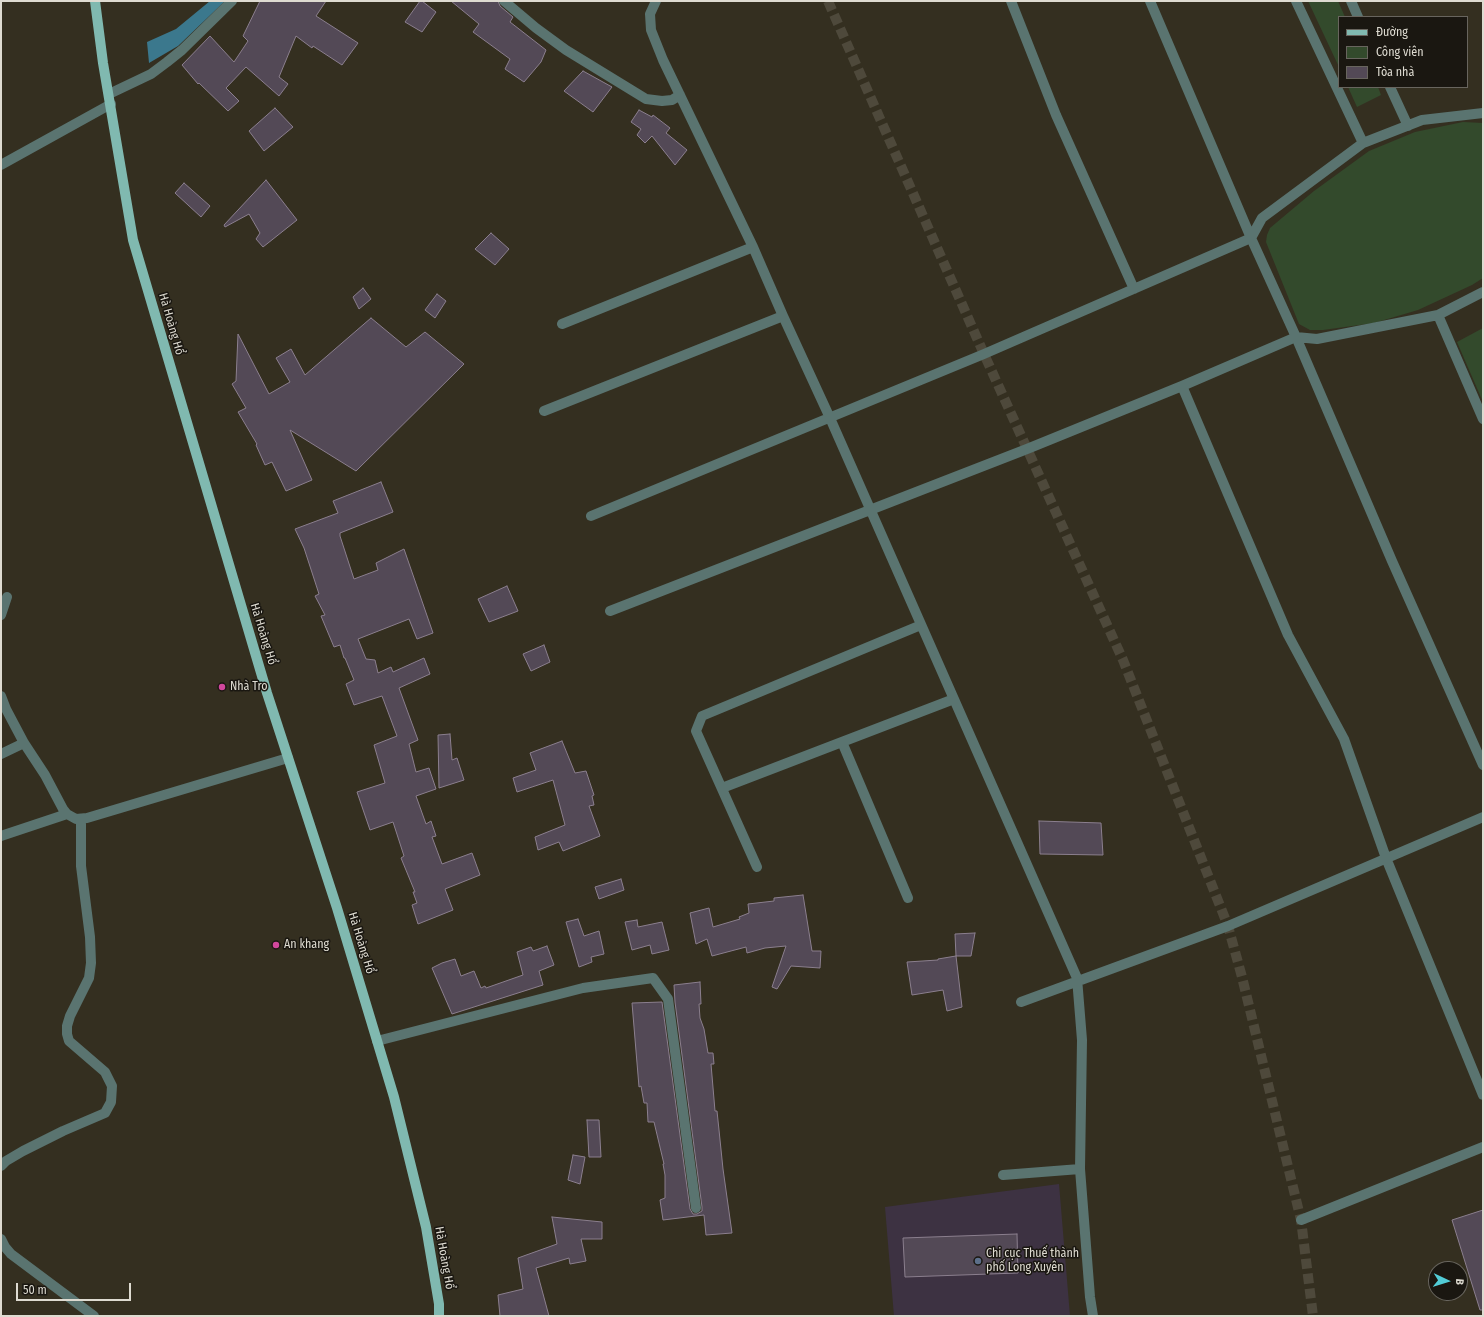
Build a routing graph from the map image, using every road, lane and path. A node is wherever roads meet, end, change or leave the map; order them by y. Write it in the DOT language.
graph roads {
  1 [pos="95,1"];
  2 [pos="232,1"];
  3 [pos="504,1"];
  4 [pos="656,1"];
  5 [pos="1011,1"];
  6 [pos="1150,1"];
  7 [pos="1296,1"];
  8 [pos="1351,1"];
  9 [pos="1358,16"];
  10 [pos="1390,88"];
  11 [pos="680,95"];
  12 [pos="110,99"];
  13 [pos="1483,113"];
  14 [pos="1408,126"];
  15 [pos="1363,143"];
  16 [pos="1,165"];
  17 [pos="1251,238"];
  18 [pos="753,247"];
  19 [pos="1134,289"];
  20 [pos="1482,294"];
  21 [pos="1438,315"];
  22 [pos="783,316"];
  23 [pos="562,324"];
  24 [pos="1296,338"];
  25 [pos="1182,386"];
  26 [pos="544,411"];
  27 [pos="830,418"];
  28 [pos="1483,419"];
  29 [pos="870,510"];
  30 [pos="591,516"];
  31 [pos="7,597"];
  32 [pos="610,612"];
  33 [pos="1,615"];
  34 [pos="921,625"];
  35 [pos="1,696"];
  36 [pos="954,699"];
  37 [pos="842,742"];
  38 [pos="24,743"];
  39 [pos="1,754"];
  40 [pos="288,758"];
  41 [pos="1483,765"];
  42 [pos="722,788"];
  43 [pos="67,814"];
  44 [pos="1483,817"];
  45 [pos="81,819"];
  46 [pos="1,836"];
  47 [pos="1386,858"];
  48 [pos="757,867"];
  49 [pos="908,898"];
  50 [pos="1078,981"];
  51 [pos="1021,1002"];
  52 [pos="377,1041"];
  53 [pos="1483,1095"];
  54 [pos="1483,1147"];
  55 [pos="1,1166"];
  56 [pos="1080,1169"];
  57 [pos="1003,1175"];
  58 [pos="696,1208"];
  59 [pos="1301,1220"];
  60 [pos="1,1240"];
  61 [pos="94,1316"];
  62 [pos="438,1316"];
  63 [pos="1093,1316"];
  1 -- 12 [label="main road, Hà Hoàng Hổ"];
  2 -- 12 [label="street"];
  3 -- 11 [label="street"];
  4 -- 11 [label="street"];
  5 -- 19 [label="street"];
  6 -- 17 [label="street"];
  7 -- 15 [label="street"];
  8 -- 9 [label="street"];
  10 -- 14 [label="street"];
  11 -- 18 [label="street"];
  12 -- 16 [label="street"];
  12 -- 40 [label="main road, Hà Hoàng Hổ"];
  13 -- 14 [label="street"];
  14 -- 15 [label="street"];
  15 -- 17 [label="street"];
  17 -- 19 [label="street"];
  17 -- 24 [label="street"];
  18 -- 22 [label="street"];
  18 -- 23 [label="street"];
  19 -- 27 [label="street"];
  20 -- 21 [label="street"];
  21 -- 24 [label="street"];
  21 -- 28 [label="street"];
  22 -- 26 [label="street"];
  22 -- 27 [label="street"];
  24 -- 25 [label="street"];
  24 -- 41 [label="street"];
  25 -- 29 [label="street"];
  25 -- 47 [label="street"];
  27 -- 29 [label="street"];
  27 -- 30 [label="street"];
  29 -- 32 [label="street"];
  29 -- 34 [label="street"];
  31 -- 33 [label="street"];
  34 -- 36 [label="street"];
  34 -- 42 [label="street"];
  35 -- 38 [label="street"];
  36 -- 37 [label="street"];
  36 -- 50 [label="street"];
  37 -- 42 [label="street"];
  37 -- 49 [label="street"];
  38 -- 39 [label="street"];
  38 -- 43 [label="street"];
  40 -- 45 [label="street"];
  40 -- 52 [label="main road, Hà Hoàng Hổ"];
  42 -- 48 [label="street"];
  43 -- 45 [label="street"];
  43 -- 46 [label="street"];
  44 -- 47 [label="street"];
  45 -- 55 [label="street"];
  47 -- 50 [label="street"];
  47 -- 53 [label="street"];
  50 -- 51 [label="street"];
  50 -- 56 [label="street"];
  52 -- 58 [label="street"];
  52 -- 62 [label="main road, Hà Hoàng Hổ"];
  54 -- 59 [label="street"];
  56 -- 57 [label="street"];
  56 -- 63 [label="street"];
  60 -- 61 [label="street"];
}
